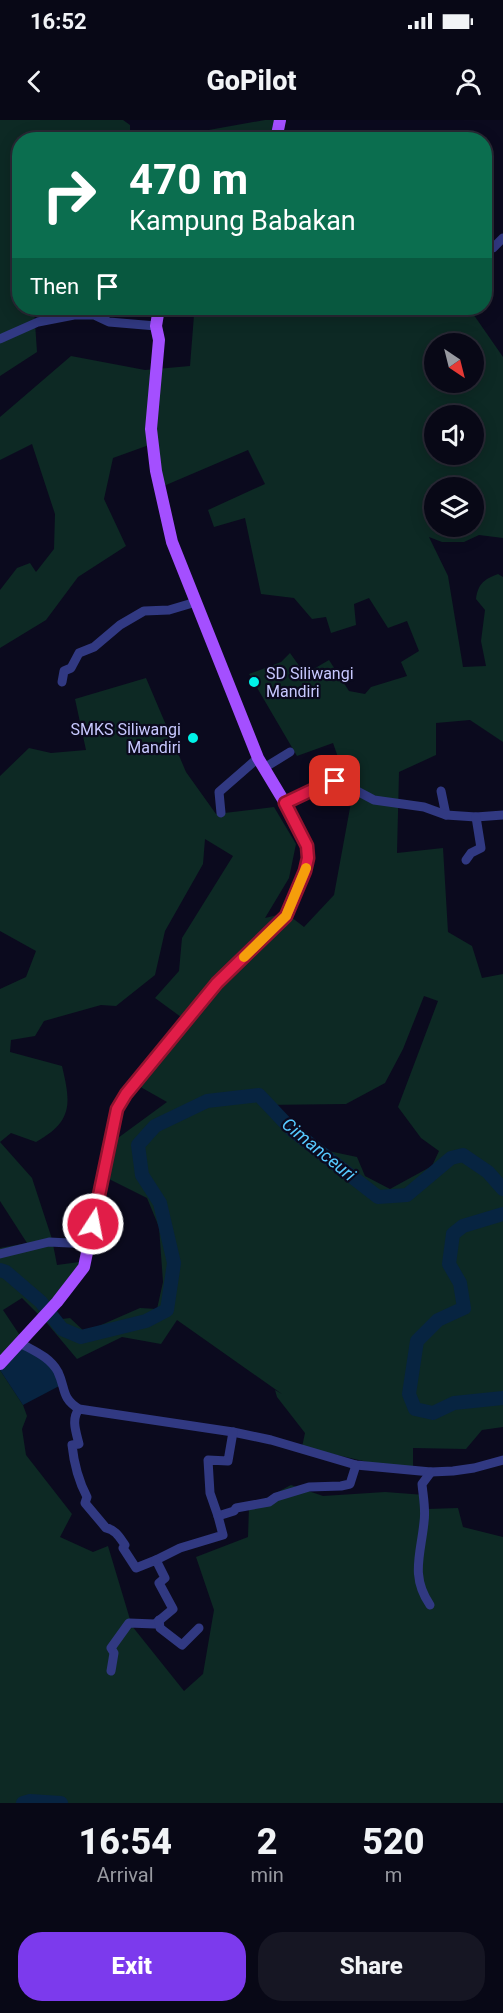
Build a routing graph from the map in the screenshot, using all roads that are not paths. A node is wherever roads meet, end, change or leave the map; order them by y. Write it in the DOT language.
graph roads {
  1 [pos="503,238"];
  2 [pos="492,248"];
  3 [pos="158,315"];
  4 [pos="156,326"];
  5 [pos="0,339"];
  6 [pos="196,602"];
  7 [pos="79,653"];
  8 [pos="67,654"];
  9 [pos="63,682"];
  10 [pos="290,752"];
  11 [pos="261,763"];
  12 [pos="441,791"];
  13 [pos="285,803"];
  14 [pos="221,813"];
  15 [pos="446,815"];
  16 [pos="503,815"];
  17 [pos="476,817"];
  18 [pos="466,860"];
  19 [pos="90,1244"];
  20 [pos="0,1254"];
  21 [pos="20,1343"];
  22 [pos="0,1364"];
  23 [pos="79,1409"];
  24 [pos="233,1432"];
  25 [pos="503,1460"];
  26 [pos="356,1465"];
  27 [pos="431,1472"];
  28 [pos="218,1516"];
  29 [pos="156,1560"];
  30 [pos="430,1605"];
  31 [pos="159,1620"];
  32 [pos="199,1629"];
  33 [pos="111,1671"];
  1 -- 2 [label="street"];
  3 -- 4 [label="main road"];
  4 -- 5 [label="street"];
  4 -- 6 [label="main road"];
  6 -- 7 [label="street"];
  6 -- 11 [label="main road"];
  7 -- 8 [label="street"];
  7 -- 9 [label="street"];
  10 -- 11 [label="street"];
  11 -- 13 [label="main road"];
  11 -- 14 [label="street"];
  12 -- 15 [label="street"];
  13 -- 15 [label="street"];
  13 -- 19 [label="main road"];
  15 -- 17 [label="street"];
  16 -- 17 [label="street"];
  17 -- 18 [label="street"];
  19 -- 20 [label="street"];
  19 -- 21 [label="main road"];
  21 -- 22 [label="main road"];
  21 -- 23 [label="street"];
  23 -- 24 [label="street"];
  23 -- 29 [label="street"];
  24 -- 26 [label="street"];
  24 -- 28 [label="street"];
  25 -- 27 [label="street"];
  26 -- 27 [label="street"];
  26 -- 28 [label="street"];
  27 -- 30 [label="street"];
  28 -- 29 [label="street"];
  29 -- 31 [label="street"];
  31 -- 32 [label="street"];
  31 -- 33 [label="street"];
}
